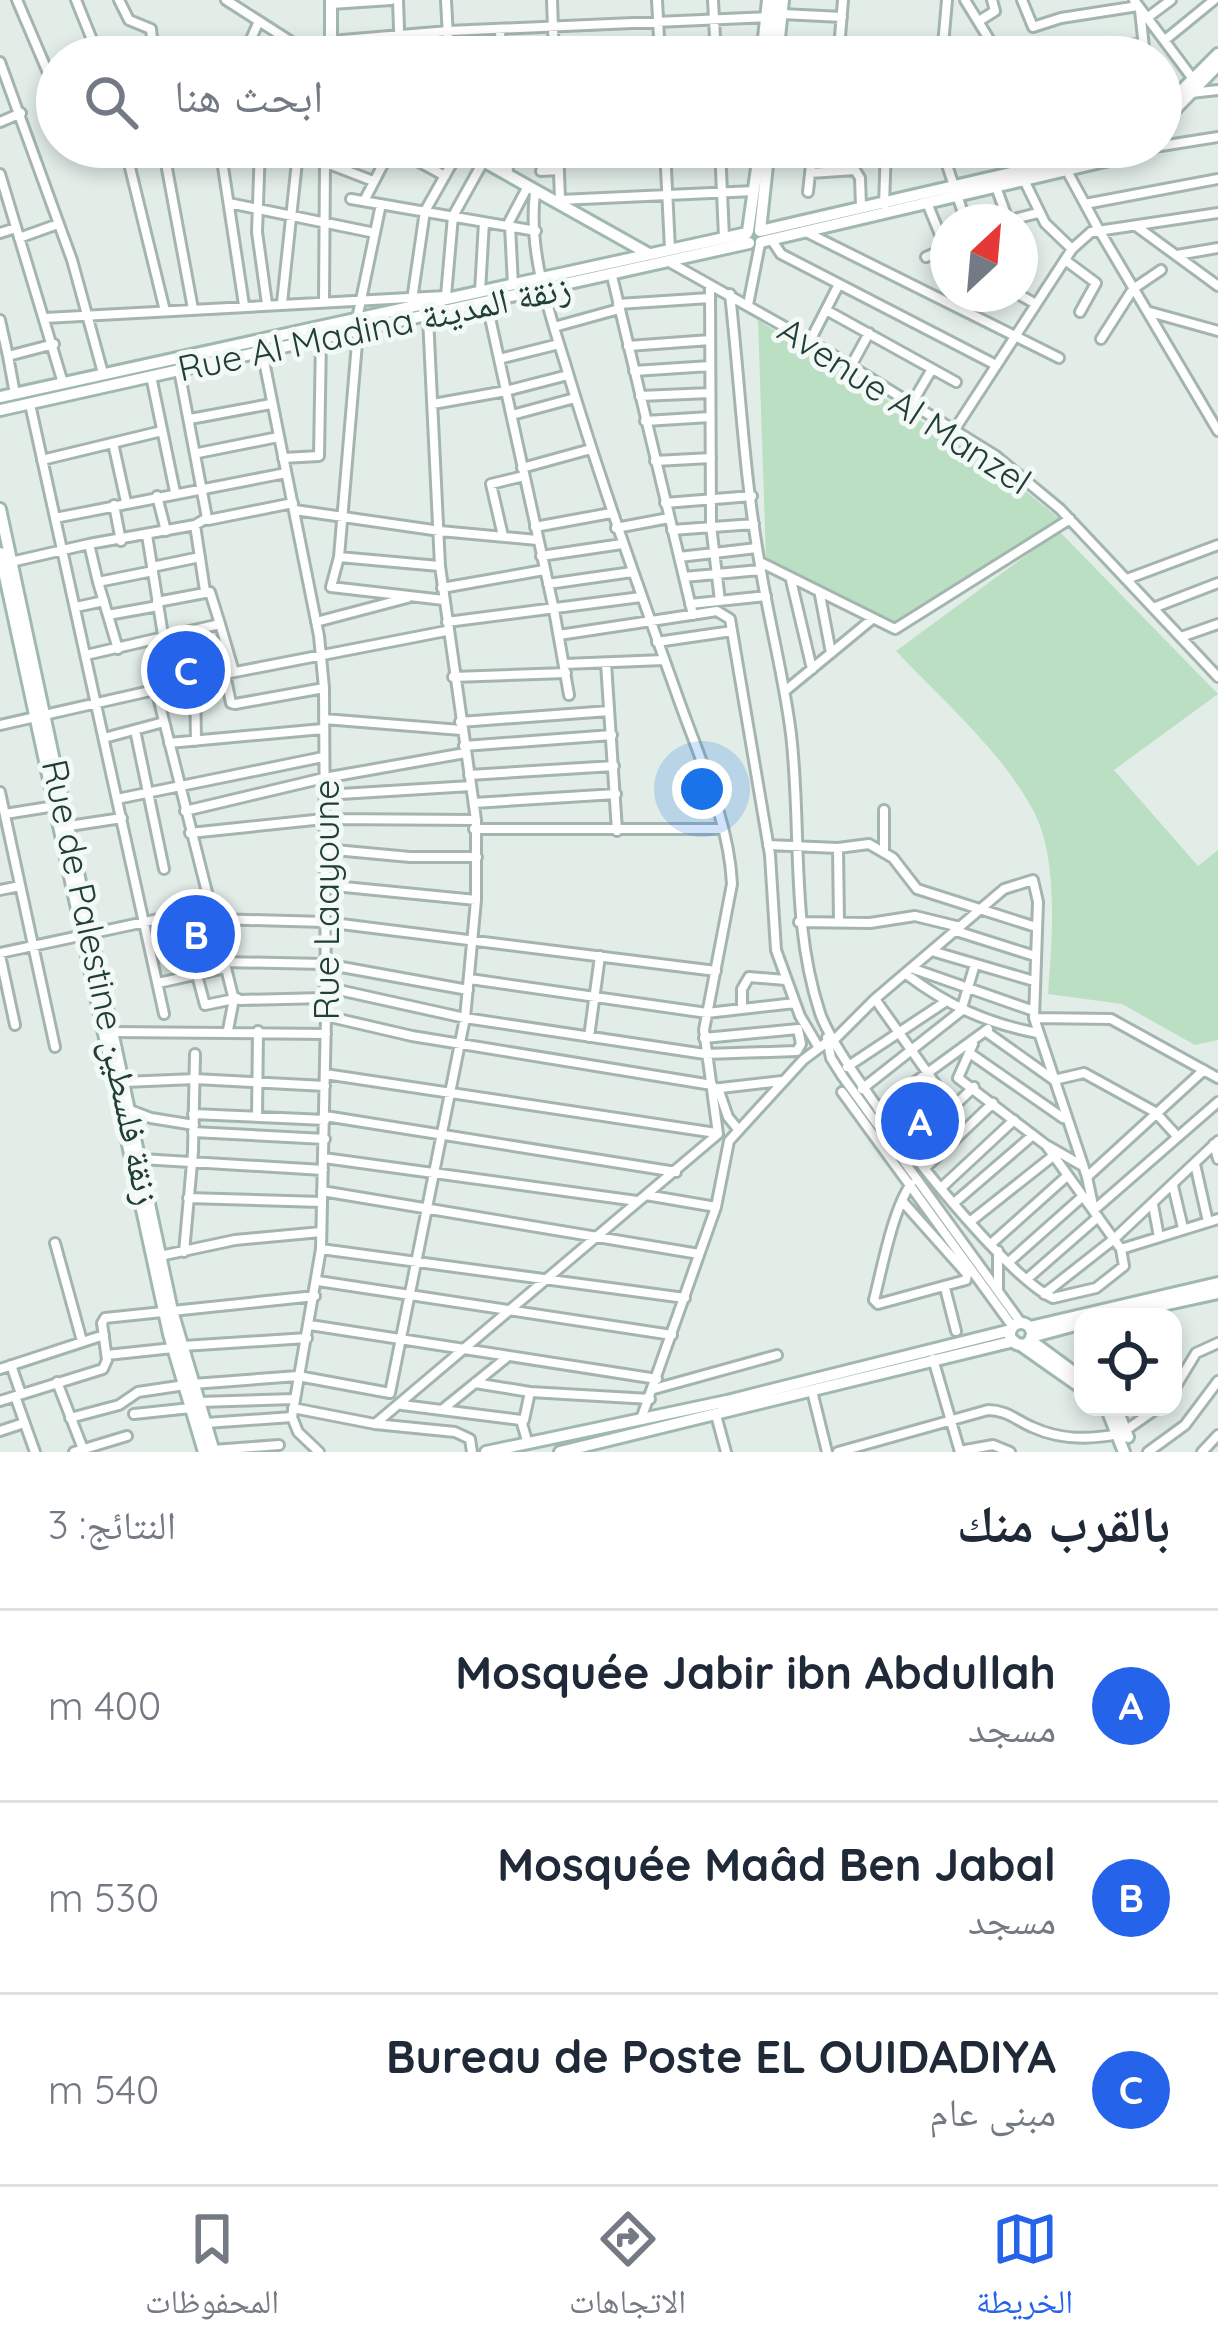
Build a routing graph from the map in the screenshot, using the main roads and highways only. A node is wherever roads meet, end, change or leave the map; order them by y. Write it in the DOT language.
graph roads {
  1 [pos="770,0"];
  2 [pos="783,0"];
  3 [pos="331,2"];
  4 [pos="772,16"];
  5 [pos="331,36"];
  6 [pos="768,36"];
  7 [pos="775,36"];
  8 [pos="1218,54"];
  9 [pos="1218,65"];
  10 [pos="1192,86"];
  11 [pos="1182,94"];
  12 [pos="1182,98"];
  13 [pos="494,168"];
  14 [pos="759,168"];
  15 [pos="761,168"];
  16 [pos="1052,168"];
  17 [pos="1057,168"];
  18 [pos="954,191"];
  19 [pos="884,207"];
  20 [pos="756,238"];
  21 [pos="649,254"];
  22 [pos="670,256"];
  23 [pos="543,284"];
  24 [pos="484,298"];
  25 [pos="357,325"];
  26 [pos="261,345"];
  27 [pos="150,369"];
  28 [pos="0,397"];
  29 [pos="0,410"];
  30 [pos="0,509"];
  31 [pos="3,561"];
  32 [pos="40,716"];
  33 [pos="87,934"];
  34 [pos="109,1033"];
  35 [pos="1218,1283"];
  36 [pos="1218,1293"];
  37 [pos="1149,1308"];
  38 [pos="169,1311"];
  39 [pos="1074,1325"];
  40 [pos="1021,1334"];
  41 [pos="1074,1372"];
  42 [pos="1074,1381"];
  43 [pos="195,1405"];
  44 [pos="1112,1416"];
  45 [pos="1119,1416"];
  46 [pos="1123,1432"];
  47 [pos="213,1451"];
  48 [pos="204,1452"];
  49 [pos="486,1452"];
  50 [pos="560,1452"];
  51 [pos="1128,1452"];
  1 -- 4 [label="main road"];
  2 -- 4 [label="main road"];
  3 -- 5 [label="main road"];
  4 -- 6 [label="main road"];
  4 -- 7 [label="main road"];
  8 -- 10 [label="main road"];
  9 -- 10 [label="main road"];
  10 -- 11 [label="main road"];
  10 -- 12 [label="main road"];
  13 -- 21 [label="main road"];
  14 -- 20 [label="main road"];
  15 -- 20 [label="main road"];
  16 -- 18 [label="main road"];
  17 -- 18 [label="main road"];
  18 -- 19 [label="main road"];
  18 -- 19 [label="main road"];
  19 -- 20 [label="main road"];
  19 -- 20 [label="main road"];
  20 -- 22 [label="main road, Rue Al Madina زنقة المدينة"];
  20 -- 22 [label="main road, Rue Al Madina زنقة المدينة"];
  21 -- 22 [label="main road, Rue Al Madina زنقة المدينة"];
  21 -- 23 [label="main road, Rue Al Madina زنقة المدينة"];
  22 -- 23 [label="main road, Rue Al Madina زنقة المدينة"];
  23 -- 24 [label="main road, Rue Al Madina زنقة المدينة"];
  23 -- 24 [label="main road, Rue Al Madina زنقة المدينة"];
  24 -- 25 [label="main road, Rue Al Madina زنقة المدينة"];
  24 -- 25 [label="main road, Rue Al Madina زنقة المدينة"];
  25 -- 26 [label="main road, Rue Al Madina زنقة المدينة"];
  25 -- 26 [label="main road, Rue Al Madina زنقة المدينة"];
  26 -- 27 [label="main road, Rue Al Madina زنقة المدينة"];
  26 -- 27 [label="main road, Rue Al Madina زنقة المدينة"];
  27 -- 28 [label="main road, Rue Al Madina زنقة المدينة"];
  27 -- 29 [label="main road, Rue Al Madina زنقة المدينة"];
  30 -- 31 [label="main road, Rue de Palestine زنقة فلسطين"];
  31 -- 32 [label="main road, Rue de Palestine زنقة فلسطين"];
  32 -- 33 [label="main road, Rue de Palestine زنقة فلسطين"];
  32 -- 33 [label="main road, Rue de Palestine زنقة فلسطين"];
  33 -- 34 [label="main road, Rue de Palestine زنقة فلسطين"];
  34 -- 38 [label="main road, Rue de Palestine زنقة فلسطين"];
  34 -- 38 [label="main road, Rue de Palestine زنقة فلسطين"];
  35 -- 40 [label="main road"];
  36 -- 37 [label="main road"];
  38 -- 43 [label="main road, Rue de Palestine زنقة فلسطين"];
  39 -- 40 [label="main road"];
  40 -- 41 [label="main road"];
  40 -- 42 [label="main road"];
  40 -- 49 [label="main road"];
  40 -- 50 [label="main road"];
  43 -- 47 [label="main road, Rue de Palestine زنقة فلسطين"];
  43 -- 48 [label="main road, Rue de Palestine زنقة فلسطين"];
  44 -- 46 [label="main road"];
  45 -- 46 [label="main road"];
  46 -- 51 [label="main road"];
}
